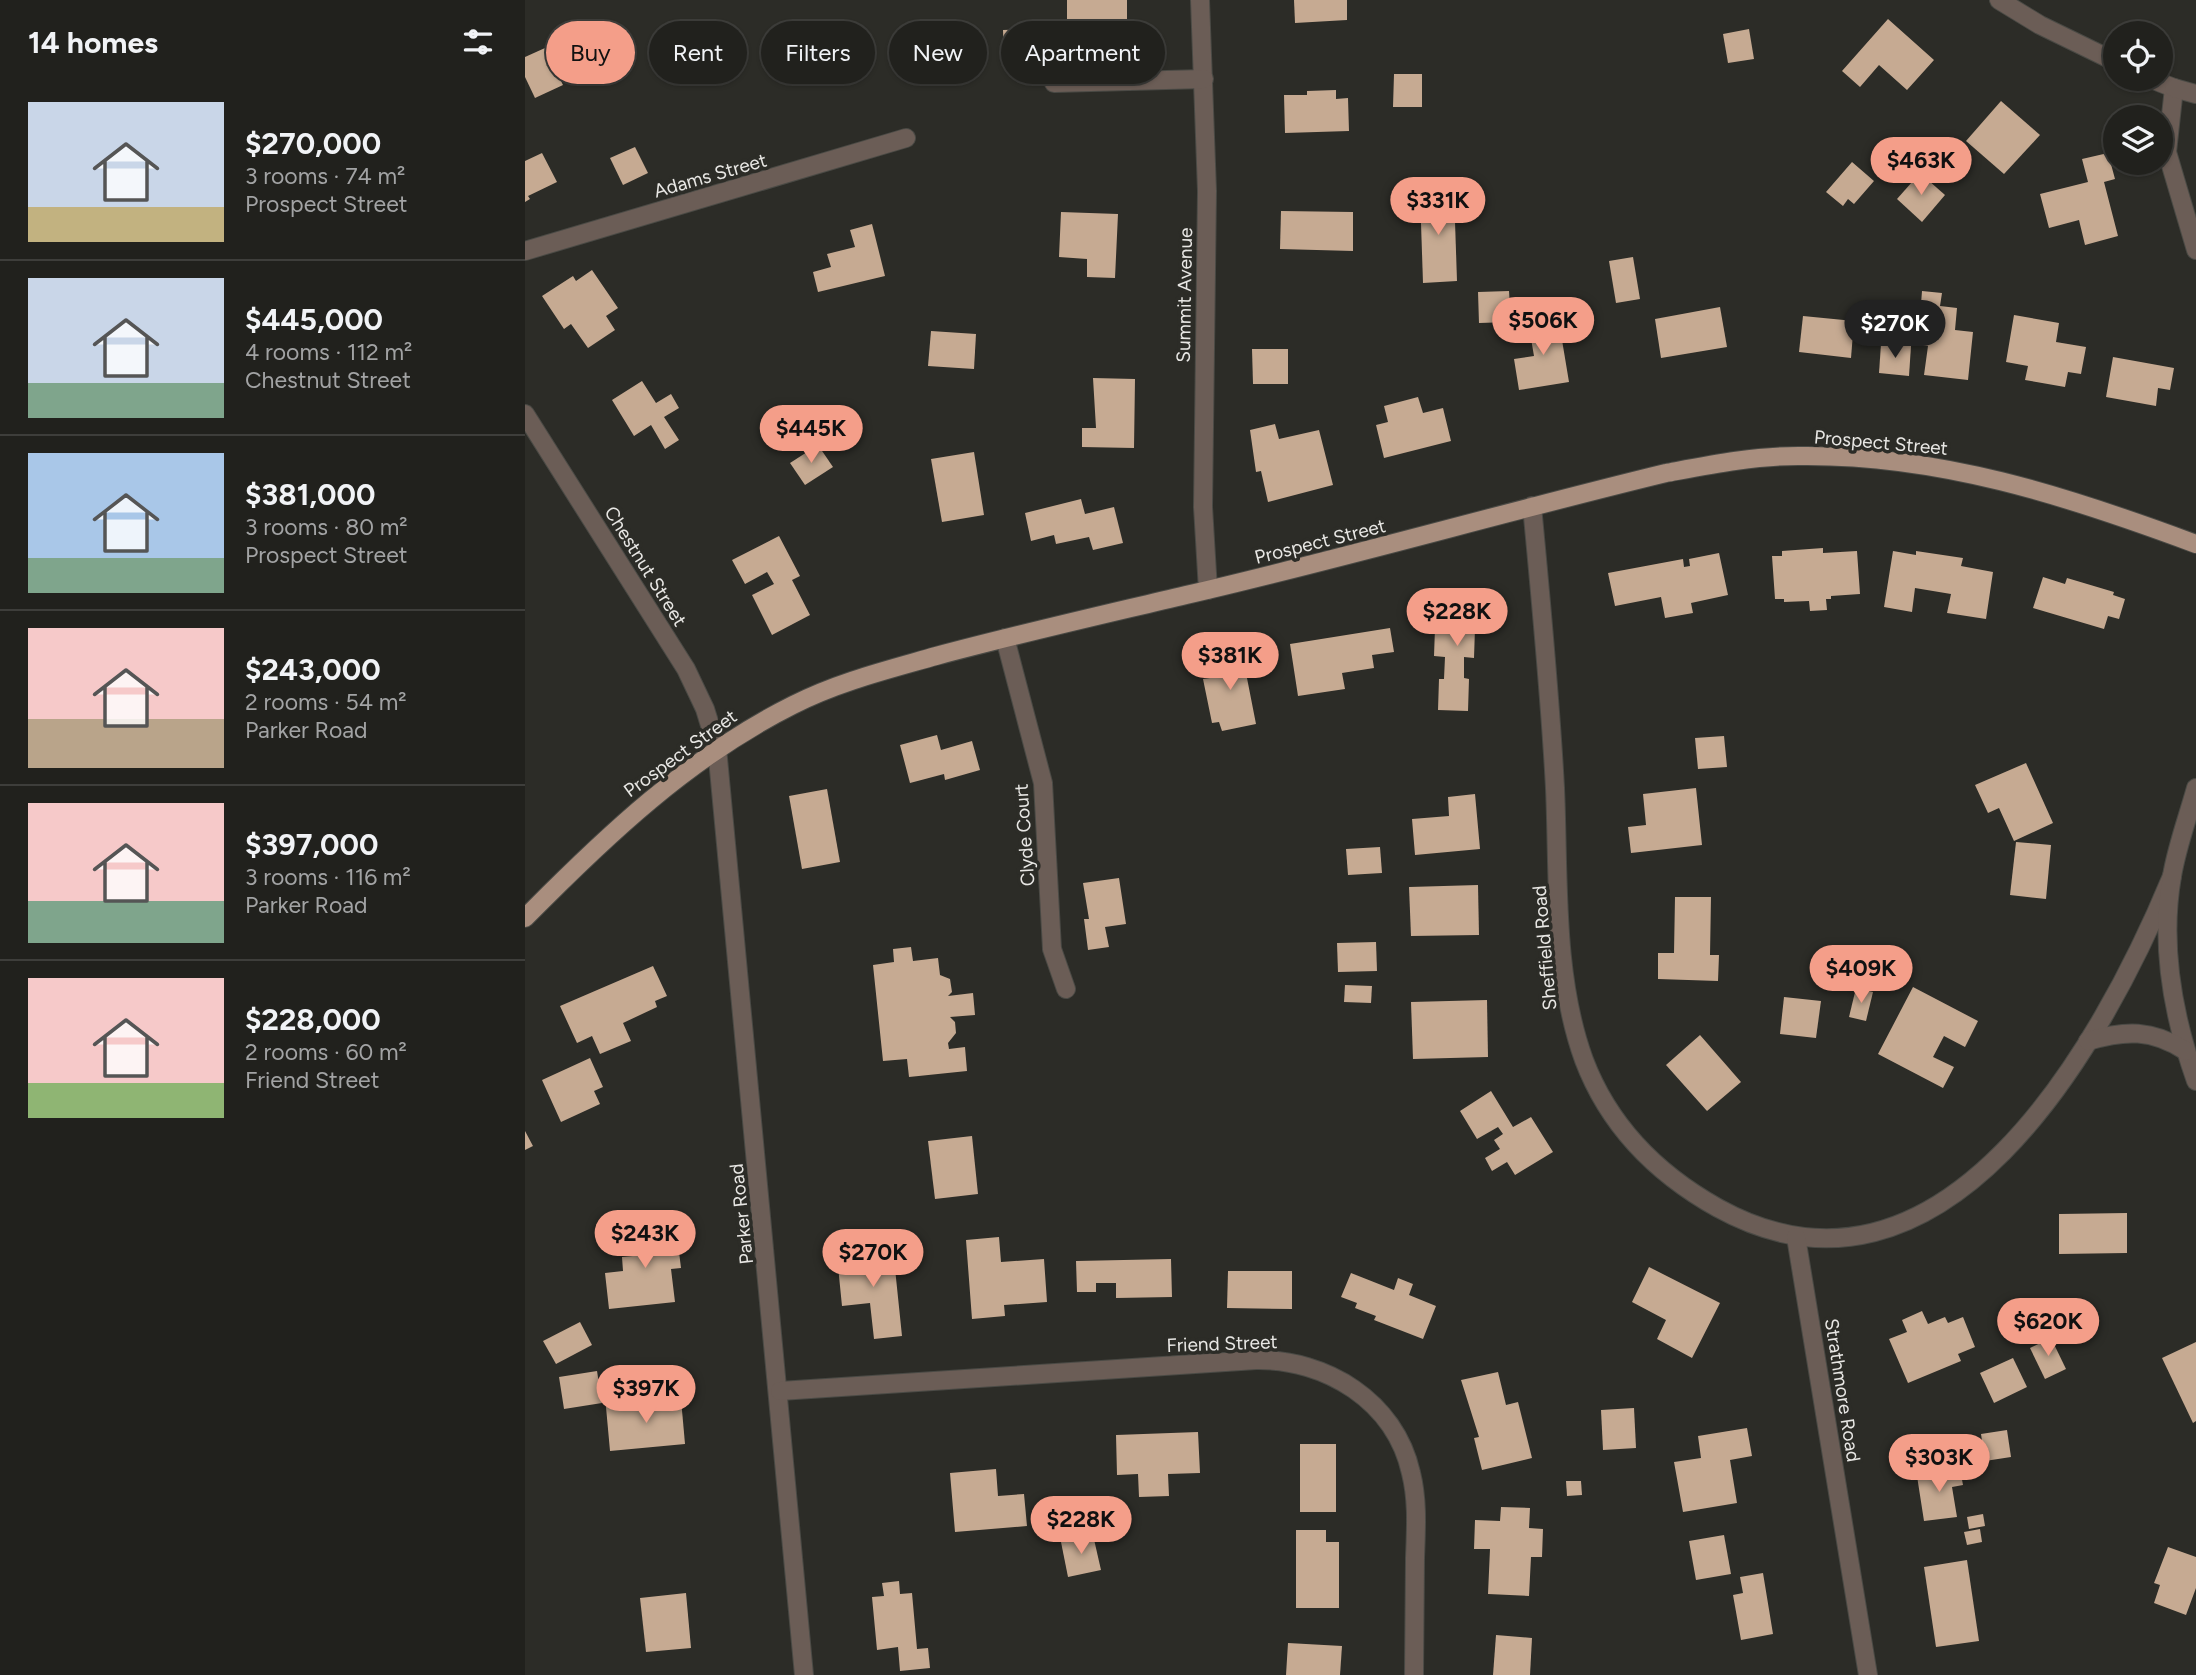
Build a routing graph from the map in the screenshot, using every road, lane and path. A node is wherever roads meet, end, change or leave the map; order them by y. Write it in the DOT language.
graph roads {
  1 [pos="1200,0"];
  2 [pos="1999,0"];
  3 [pos="2103,56"];
  4 [pos="1204,79"];
  5 [pos="1165,80"];
  6 [pos="2174,88"];
  7 [pos="2196,94"];
  8 [pos="907,138"];
  9 [pos="2196,250"];
  10 [pos="525,251"];
  11 [pos="525,414"];
  12 [pos="1532,506"];
  13 [pos="2196,544"];
  14 [pos="1208,590"];
  15 [pos="1005,638"];
  16 [pos="717,748"];
  17 [pos="2196,788"];
  18 [pos="2172,876"];
  19 [pos="525,918"];
  20 [pos="1066,989"];
  21 [pos="2088,1041"];
  22 [pos="2186,1051"];
  23 [pos="2196,1081"];
  24 [pos="1796,1237"];
  25 [pos="780,1391"];
  26 [pos="804,1675"];
  27 [pos="1414,1675"];
  28 [pos="1868,1675"];
  1 -- 4 [label="street, Summit Avenue"];
  2 -- 3 [label="street"];
  4 -- 5 [label="street"];
  4 -- 14 [label="street, Summit Avenue"];
  6 -- 7 [label="street"];
  6 -- 9 [label="street"];
  8 -- 10 [label="street, Adams Street"];
  11 -- 16 [label="street, Chestnut Street"];
  12 -- 13 [label="main road, Prospect Street"];
  12 -- 14 [label="main road, Prospect Street"];
  12 -- 24 [label="street, Sheffield Road"];
  14 -- 15 [label="main road, Prospect Street"];
  15 -- 16 [label="main road, Prospect Street"];
  15 -- 20 [label="street, Clyde Court"];
  16 -- 19 [label="main road, Prospect Street"];
  16 -- 25 [label="street, Parker Road"];
  17 -- 18 [label="street"];
  18 -- 21 [label="street, Sheffield Road"];
  18 -- 22 [label="street"];
  21 -- 22 [label="street"];
  21 -- 24 [label="street, Sheffield Road"];
  22 -- 23 [label="street"];
  24 -- 28 [label="street, Strathmore Road"];
  25 -- 26 [label="street, Parker Road"];
  25 -- 27 [label="street, Friend Street"];
}
